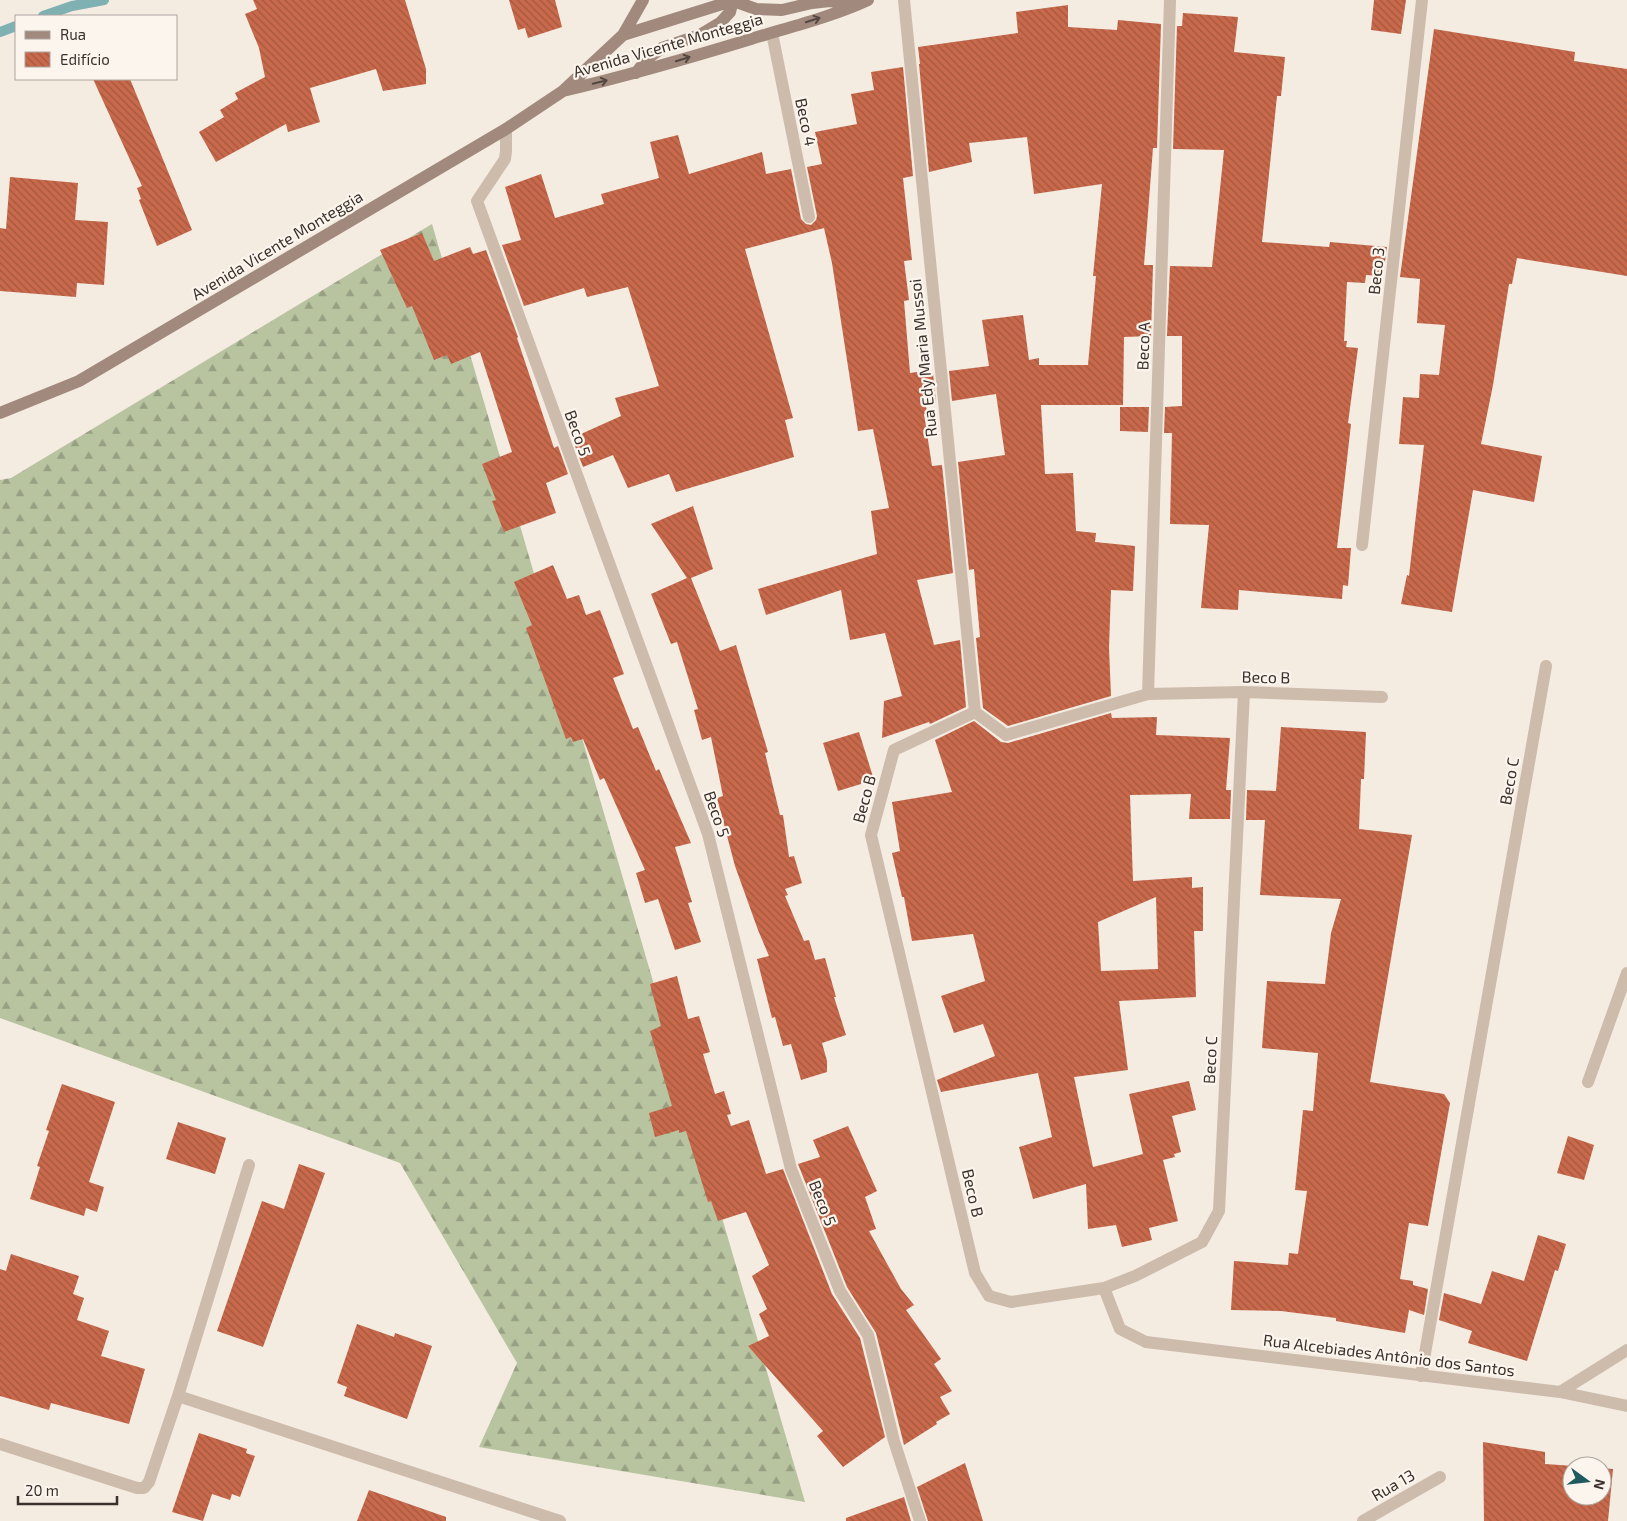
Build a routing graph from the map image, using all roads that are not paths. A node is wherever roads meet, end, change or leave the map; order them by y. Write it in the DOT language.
graph roads {
  1 [pos="643,0"];
  2 [pos="733,0"];
  3 [pos="868,0"];
  4 [pos="904,0"];
  5 [pos="1170,0"];
  6 [pos="1422,0"];
  7 [pos="854,7"];
  8 [pos="772,32"];
  9 [pos="623,35"];
  10 [pos="636,73"];
  11 [pos="563,91"];
  12 [pos="506,129"];
  13 [pos="809,217"];
  14 [pos="0,413"];
  15 [pos="1362,545"];
  16 [pos="1546,666"];
  17 [pos="1244,692"];
  18 [pos="1148,694"];
  19 [pos="1382,696"];
  20 [pos="975,712"];
  21 [pos="1627,973"];
  22 [pos="1588,1082"];
  23 [pos="250,1165"];
  24 [pos="1104,1288"];
  25 [pos="1627,1350"];
  26 [pos="1422,1376"];
  27 [pos="1560,1392"];
  28 [pos="178,1396"];
  29 [pos="1627,1406"];
  30 [pos="0,1444"];
  31 [pos="1440,1477"];
  32 [pos="560,1521"];
  33 [pos="920,1521"];
  34 [pos="1363,1521"];
  1 -- 9 [label="main road"];
  2 -- 7 [label="main road"];
  2 -- 9 [label="main road, Avenida Vicente Monteggia"];
  2 -- 10 [label="main road"];
  3 -- 7 [label="main road, Avenida Vicente Monteggia"];
  4 -- 20 [label="street, Rua Edy Maria Mussoi"];
  5 -- 18 [label="street, Beco A"];
  6 -- 15 [label="street, Beco 3"];
  8 -- 7 [label="main road, Avenida Vicente Monteggia, one-way"];
  10 -- 8 [label="main road, Avenida Vicente Monteggia, one-way"];
  8 -- 13 [label="street, Beco 4"];
  9 -- 11 [label="main road, Avenida Vicente Monteggia"];
  11 -- 10 [label="main road, Avenida Vicente Monteggia, one-way"];
  11 -- 12 [label="main road, Avenida Vicente Monteggia"];
  12 -- 14 [label="main road, Avenida Vicente Monteggia"];
  12 -- 33 [label="street, Beco 5"];
  16 -- 26 [label="street, Beco C"];
  17 -- 18 [label="street, Beco B"];
  17 -- 19 [label="street, Beco B"];
  17 -- 24 [label="street, Beco C"];
  18 -- 20 [label="street, Beco B"];
  20 -- 24 [label="street, Beco B"];
  21 -- 22 [label="street"];
  23 -- 28 [label="street"];
  24 -- 26 [label="street, Rua Alcebiades Antônio dos Santos"];
  25 -- 27 [label="street"];
  26 -- 27 [label="street, Rua Alcebiades Antônio dos Santos"];
  27 -- 29 [label="street, Rua Alcebiades Antônio dos Santos"];
  28 -- 30 [label="street"];
  28 -- 32 [label="street"];
  31 -- 34 [label="street, Rua 13"];
}
